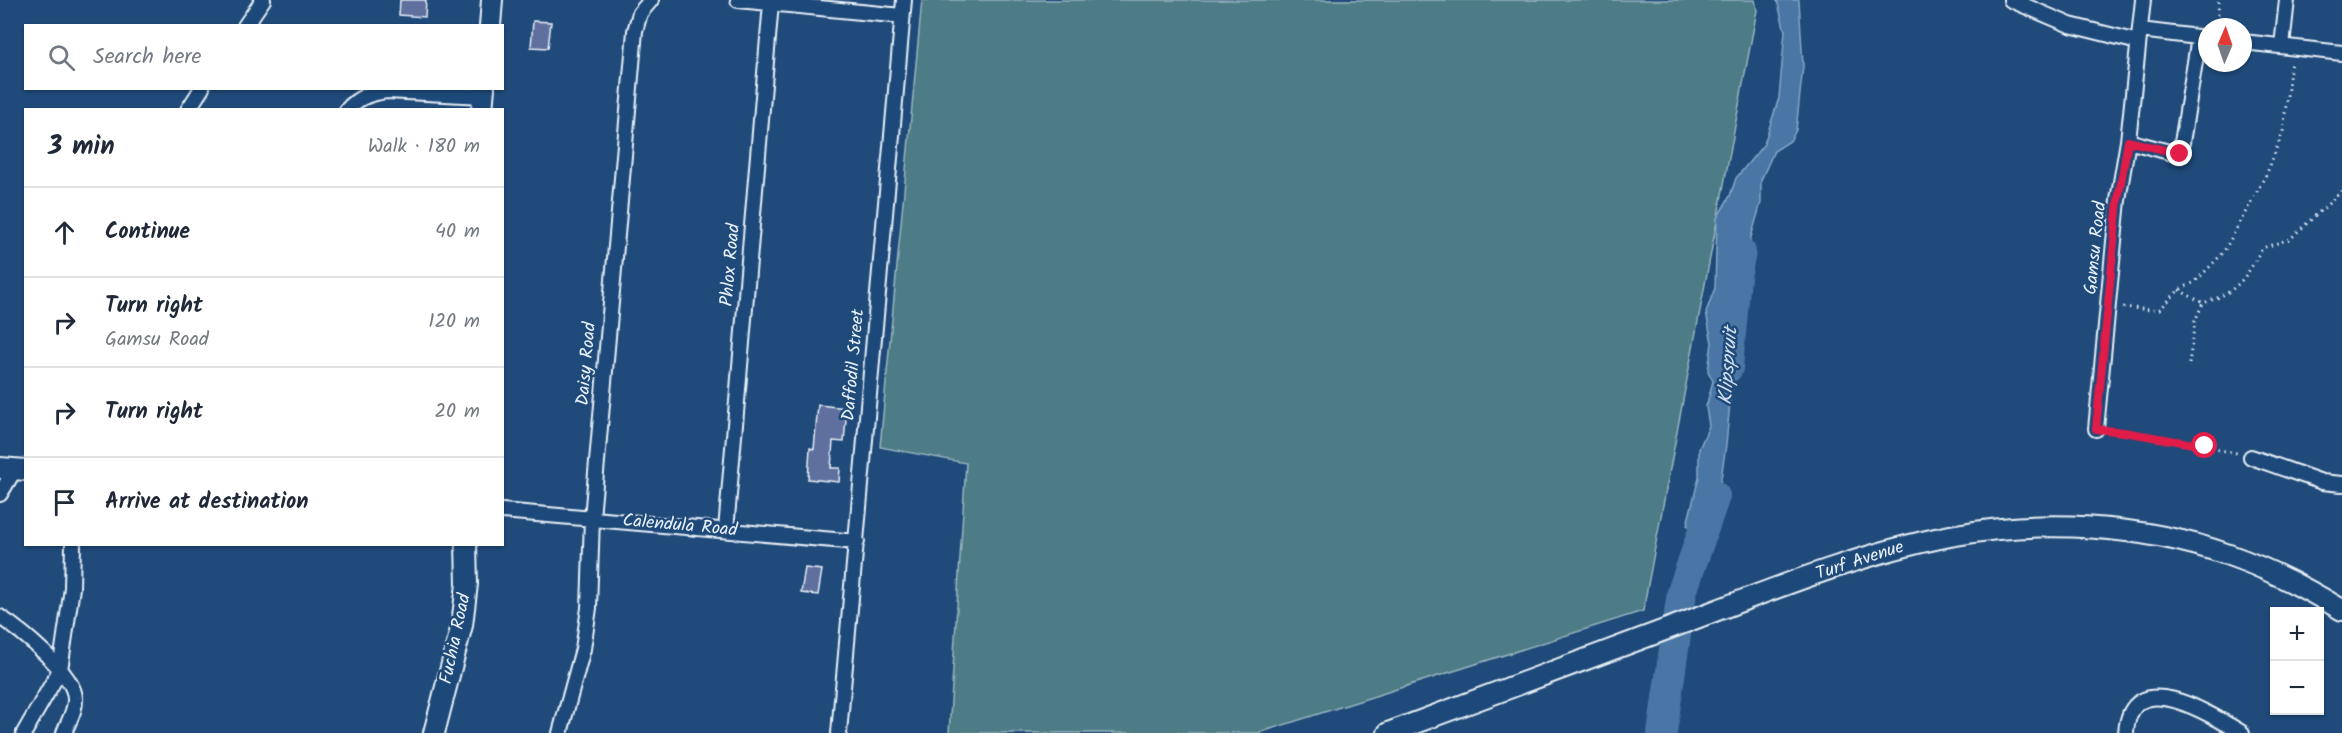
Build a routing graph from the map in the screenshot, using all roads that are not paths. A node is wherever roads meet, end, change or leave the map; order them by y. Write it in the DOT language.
graph roads {
  1 [pos="263,0"];
  2 [pos="492,0"];
  3 [pos="651,0"];
  4 [pos="738,0"];
  5 [pos="904,0"];
  6 [pos="2011,0"];
  7 [pos="2143,0"];
  8 [pos="2287,0"];
  9 [pos="771,3"];
  10 [pos="902,16"];
  11 [pos="246,24"];
  12 [pos="490,24"];
  13 [pos="2139,36"];
  14 [pos="2198,37"];
  15 [pos="2252,43"];
  16 [pos="2287,47"];
  17 [pos="2342,53"];
  18 [pos="2198,62"];
  19 [pos="201,90"];
  20 [pos="483,98"];
  21 [pos="189,108"];
  22 [pos="349,108"];
  23 [pos="2128,141"];
  24 [pos="2096,429"];
  25 [pos="2251,456"];
  26 [pos="14,469"];
  27 [pos="2342,484"];
  28 [pos="0,494"];
  29 [pos="504,511"];
  30 [pos="592,518"];
  31 [pos="726,530"];
  32 [pos="856,542"];
  33 [pos="73,546"];
  34 [pos="466,546"];
  35 [pos="2342,610"];
  36 [pos="1,619"];
  37 [pos="60,670"];
  38 [pos="24,733"];
  39 [pos="64,733"];
  40 [pos="434,733"];
  41 [pos="560,733"];
  42 [pos="838,733"];
  43 [pos="1388,733"];
  44 [pos="2126,733"];
  45 [pos="2242,733"];
  1 -- 11 [label="street"];
  2 -- 12 [label="main road"];
  3 -- 30 [label="street, Daisy Road"];
  4 -- 9 [label="street"];
  5 -- 10 [label="street, Daffodil Street"];
  6 -- 13 [label="street"];
  7 -- 13 [label="street, Gamsu Road"];
  8 -- 16 [label="street"];
  9 -- 10 [label="street"];
  9 -- 31 [label="street, Phlox Road"];
  10 -- 32 [label="street, Daffodil Street"];
  13 -- 14 [label="street"];
  13 -- 23 [label="street, Gamsu Road"];
  15 -- 16 [label="street"];
  16 -- 17 [label="street"];
  18 -- 23 [label="street"];
  19 -- 21 [label="street"];
  20 -- 22 [label="street"];
  23 -- 24 [label="street, Gamsu Road"];
  25 -- 27 [label="street"];
  26 -- 28 [label="street"];
  29 -- 30 [label="street, Calendula Road"];
  30 -- 31 [label="street, Calendula Road"];
  30 -- 41 [label="street, Daisy Road"];
  31 -- 32 [label="street, Calendula Road"];
  32 -- 42 [label="street, Daffodil Street"];
  33 -- 37 [label="street"];
  34 -- 40 [label="main road, Fuchia Road"];
  35 -- 43 [label="main road, Turf Avenue"];
  36 -- 37 [label="street"];
  37 -- 38 [label="street"];
  37 -- 39 [label="street"];
  44 -- 45 [label="street"];
}
